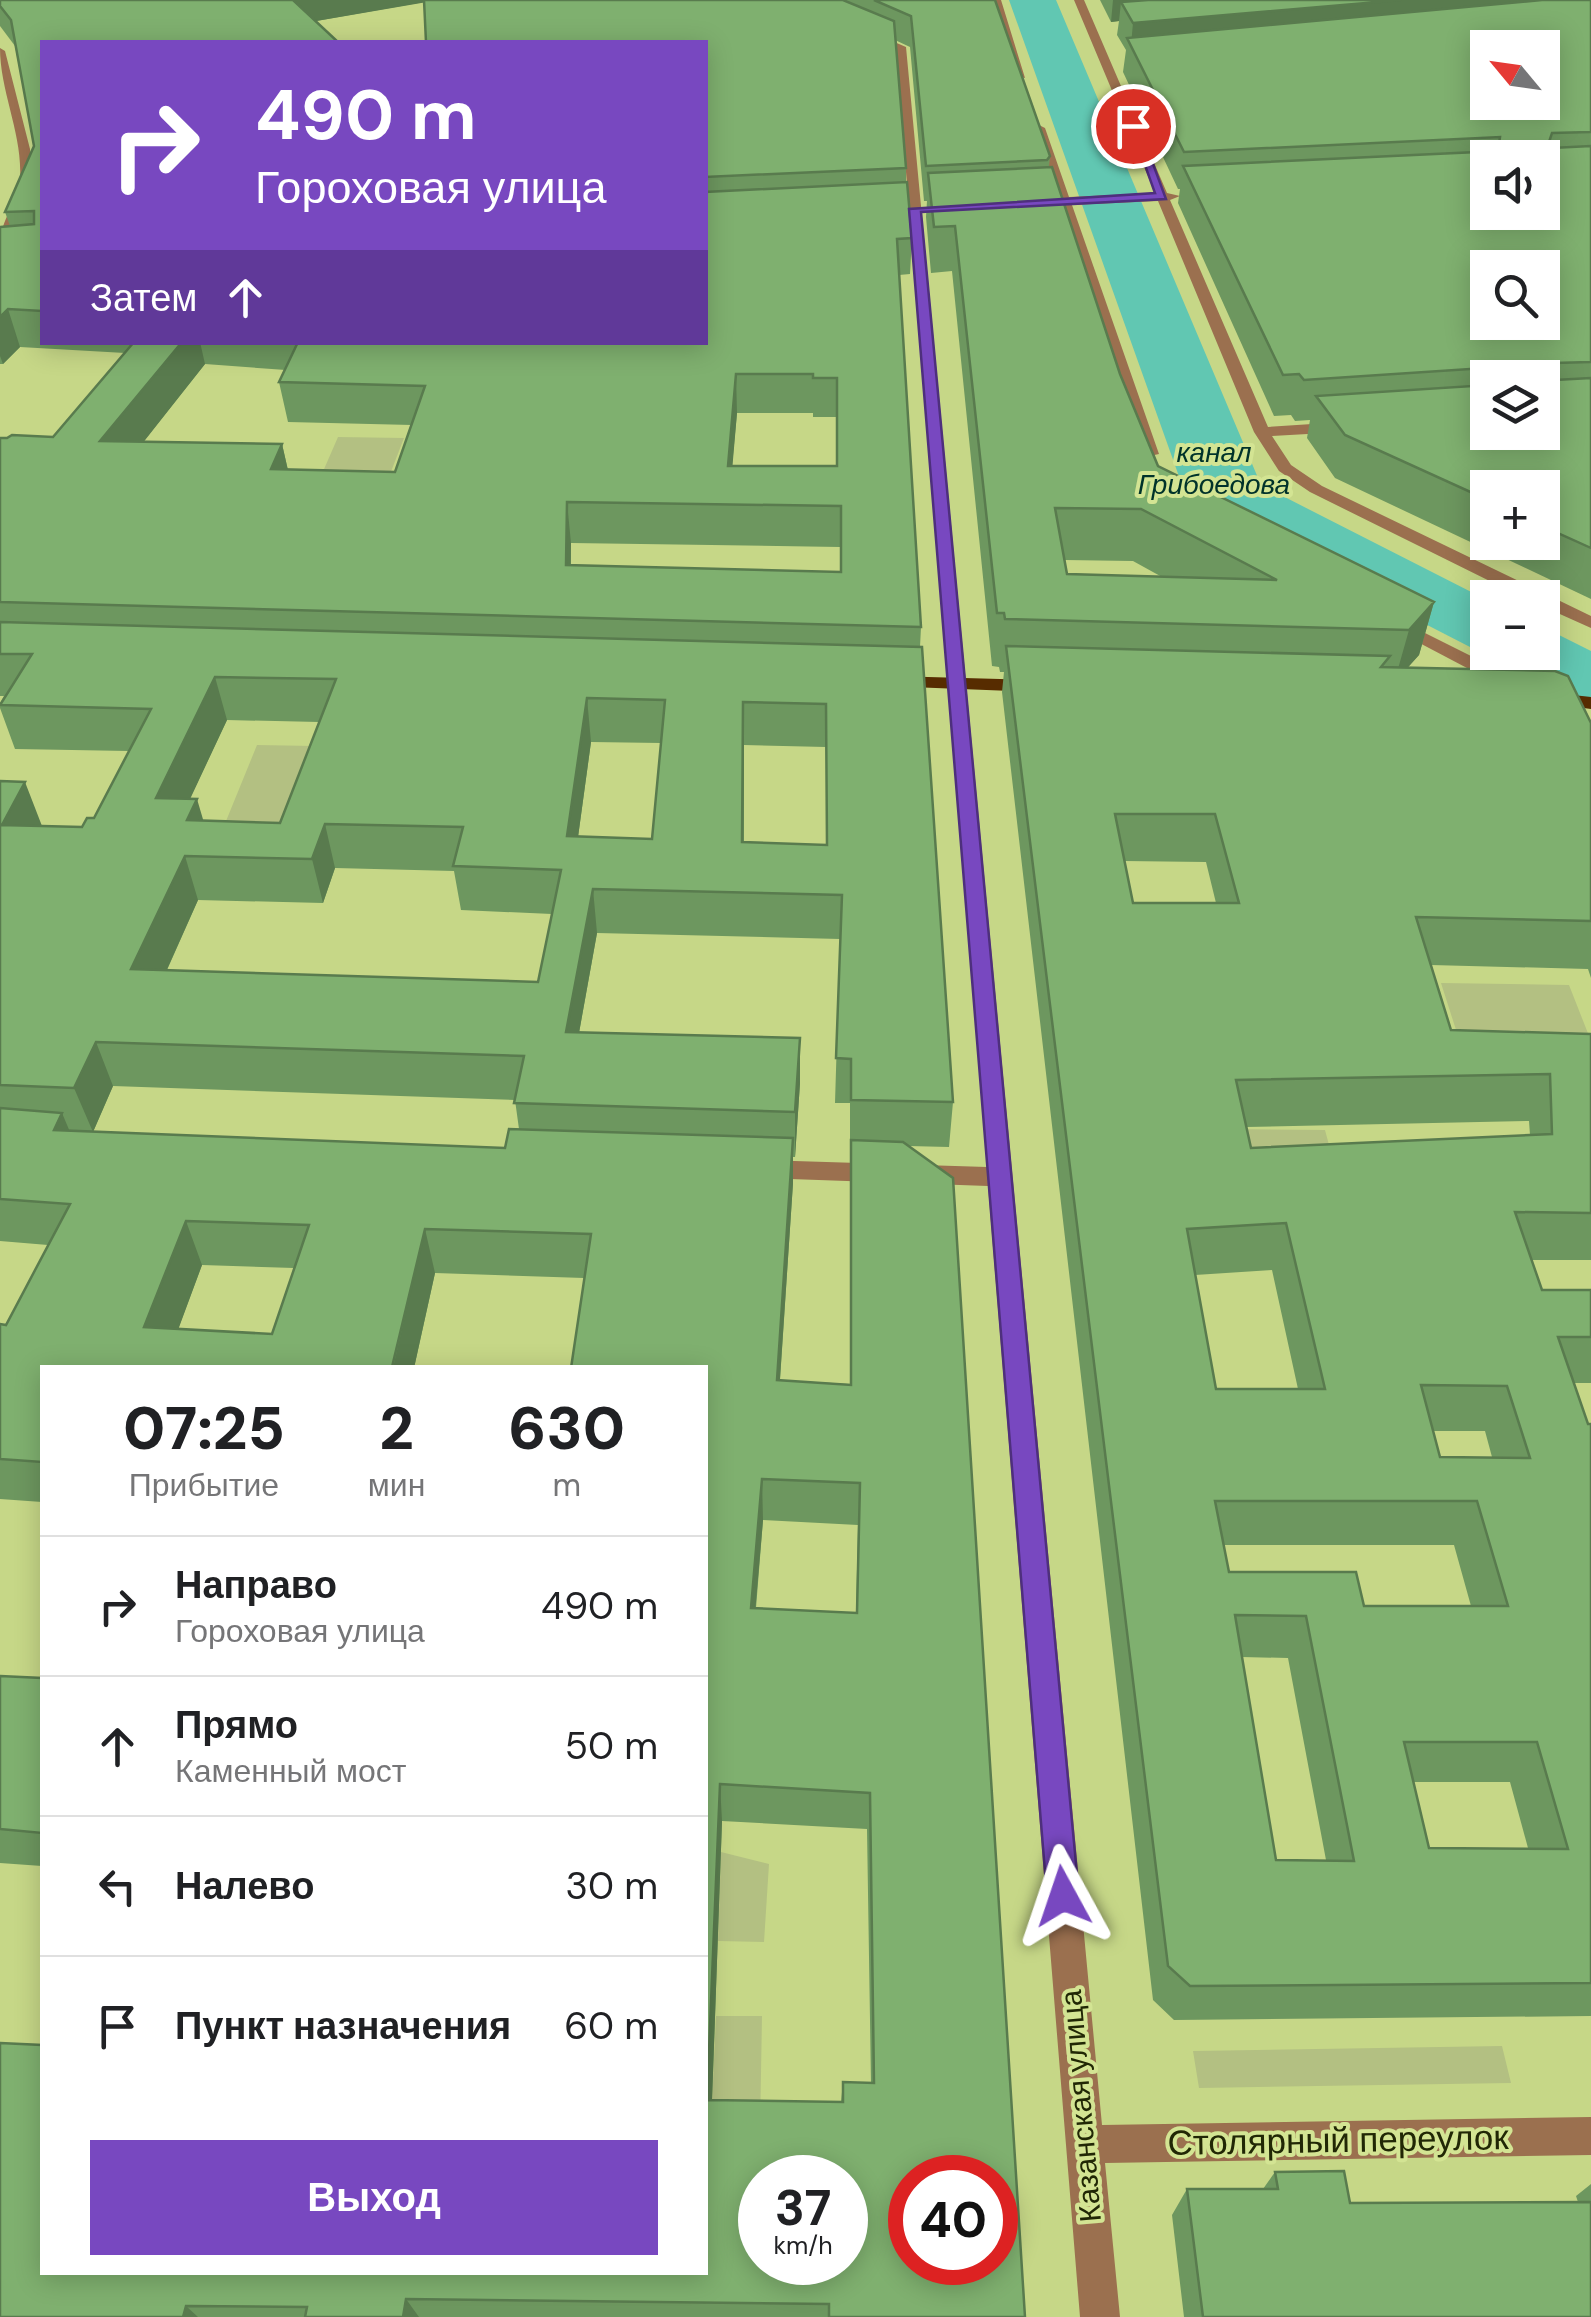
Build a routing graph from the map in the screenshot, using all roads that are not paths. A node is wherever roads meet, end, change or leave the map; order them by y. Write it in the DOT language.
graph roads {
  1 [pos="996,0"];
  2 [pos="1079,0"];
  3 [pos="849,26"];
  4 [pos="1108,28"];
  5 [pos="1093,30"];
  6 [pos="0,51"];
  7 [pos="1026,88"];
  8 [pos="1036,118"];
  9 [pos="1196,193"];
  10 [pos="1161,194"];
  11 [pos="1070,199"];
  12 [pos="1040,201"];
  13 [pos="0,241"];
  14 [pos="1364,426"];
  15 [pos="1262,432"];
  16 [pos="1160,481"];
  17 [pos="1504,580"];
  18 [pos="1560,607"];
  19 [pos="1387,618"];
  20 [pos="1591,622"];
  21 [pos="866,681"];
  22 [pos="957,684"];
  23 [pos="1054,686"];
  24 [pos="1479,696"];
  25 [pos="1538,697"];
  26 [pos="1585,703"];
  27 [pos="1584,723"];
  28 [pos="736,1168"];
  29 [pos="1000,1177"];
  30 [pos="1591,2136"];
  31 [pos="1084,2144"];
  32 [pos="1100,2317"];
  1 -- 7 [label="street"];
  2 -- 5 [label="street"];
  3 -- 22 [label="street, Казанская улица"];
  4 -- 5 [label="street"];
  5 -- 10 [label="street"];
  6 -- 13 [label="street"];
  8 -- 11 [label="street"];
  9 -- 10 [label="street"];
  10 -- 11 [label="street"];
  10 -- 15 [label="street"];
  11 -- 12 [label="street"];
  11 -- 16 [label="street"];
  14 -- 15 [label="street"];
  15 -- 17 [label="street"];
  18 -- 20 [label="street"];
  19 -- 25 [label="street"];
  21 -- 22 [label="main road"];
  22 -- 23 [label="main road"];
  22 -- 29 [label="street, Казанская улица"];
  24 -- 25 [label="main road"];
  25 -- 26 [label="main road"];
  25 -- 27 [label="street"];
  28 -- 29 [label="street"];
  29 -- 31 [label="street, Казанская улица"];
  30 -- 31 [label="street, Столярный переулок"];
  31 -- 32 [label="street, Казанская улица"];
}
